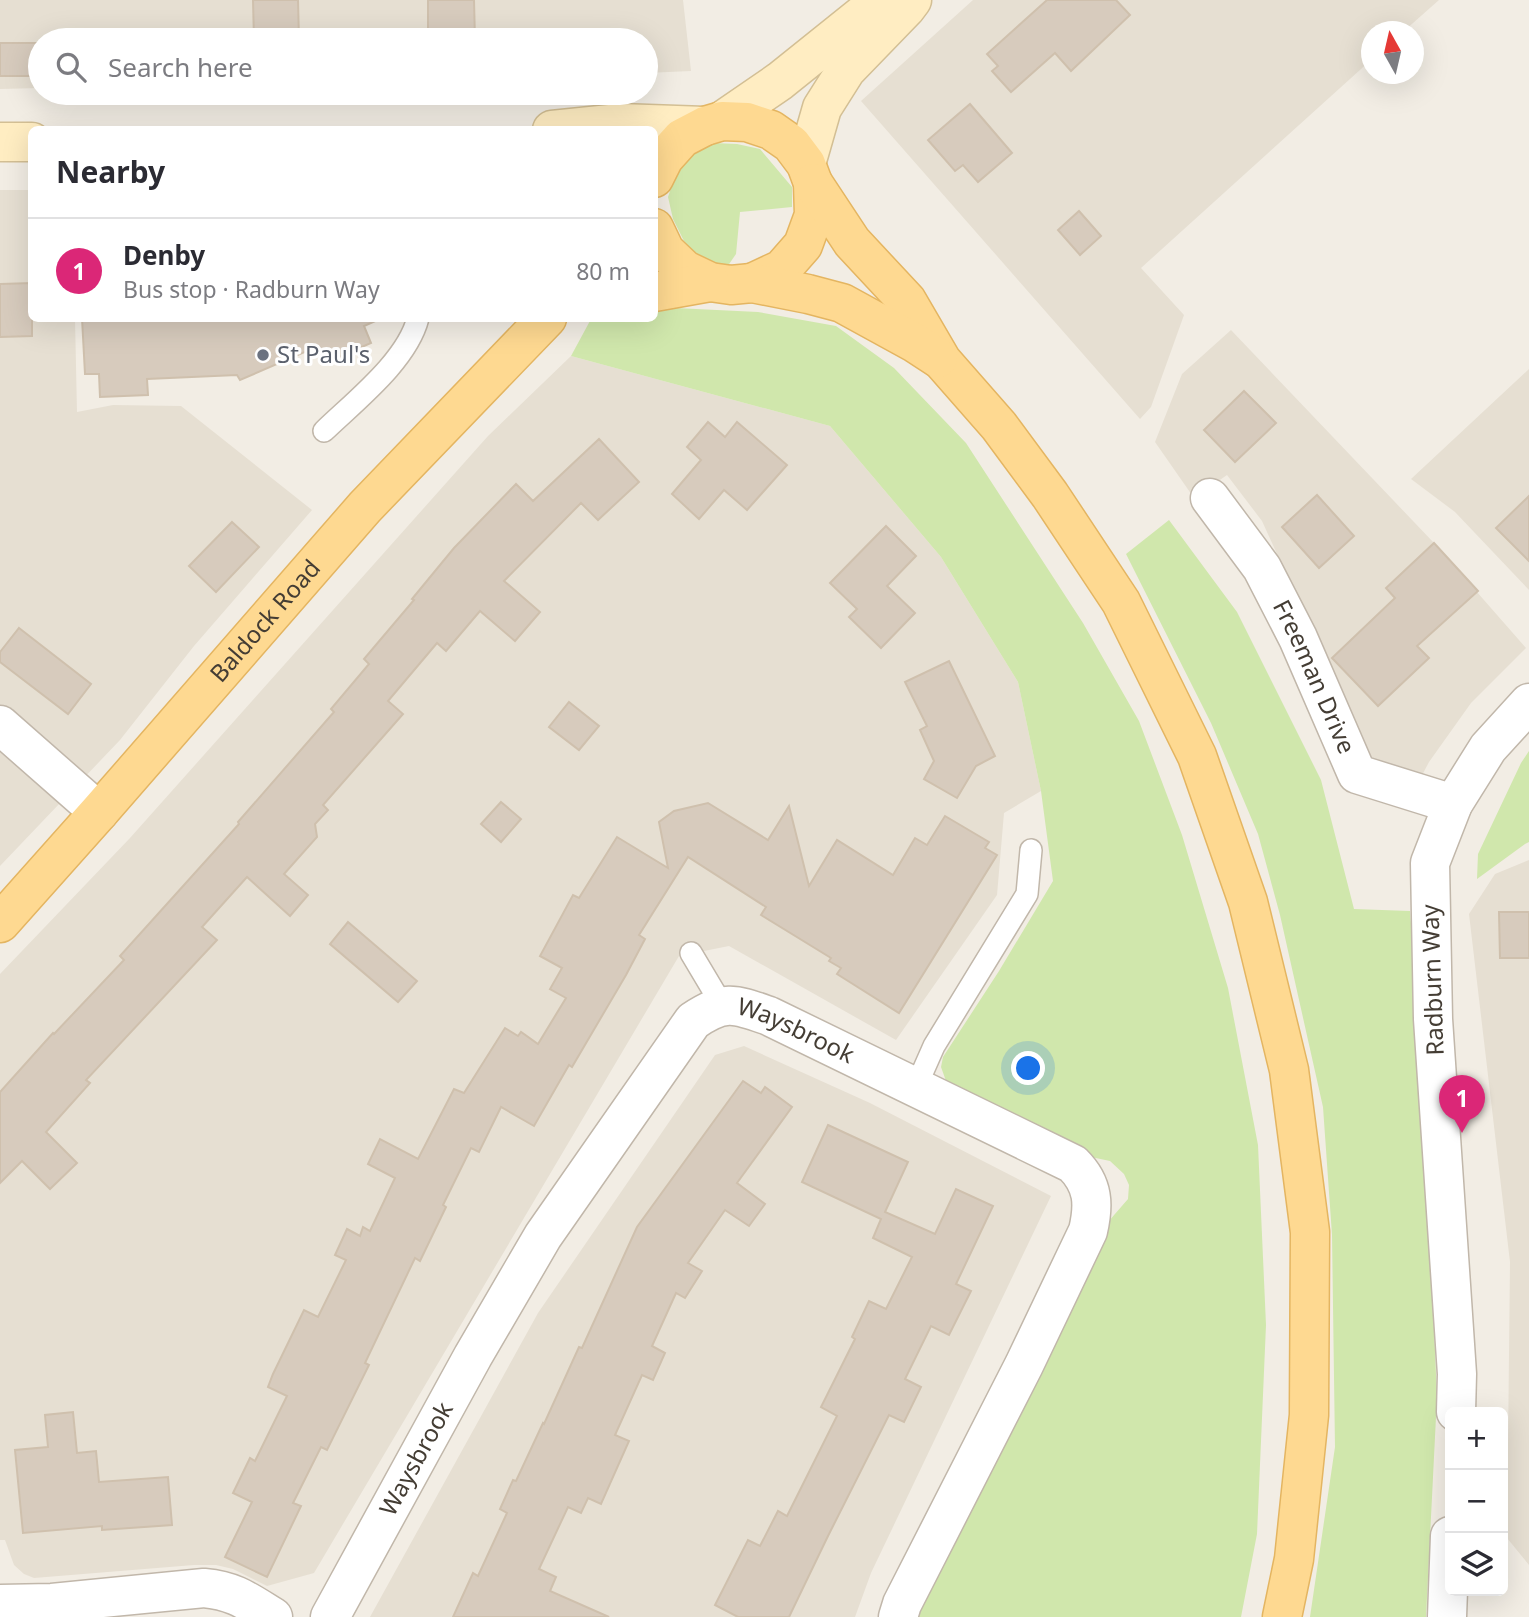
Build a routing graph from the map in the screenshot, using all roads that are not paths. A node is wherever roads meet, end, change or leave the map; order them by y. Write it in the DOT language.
graph roads {
  1 [pos="885,0"];
  2 [pos="912,0"];
  3 [pos="713,123"];
  4 [pos="591,126"];
  5 [pos="0,142"];
  6 [pos="28,142"];
  7 [pos="658,170"];
  8 [pos="810,174"];
  9 [pos="658,236"];
  10 [pos="710,282"];
  11 [pos="752,283"];
  12 [pos="658,291"];
  13 [pos="417,322"];
  14 [pos="549,322"];
  15 [pos="942,361"];
  16 [pos="324,431"];
  17 [pos="1210,498"];
  18 [pos="1529,703"];
  19 [pos="0,725"];
  20 [pos="1453,804"];
  21 [pos="99,812"];
  22 [pos="1031,850"];
  23 [pos="0,922"];
  24 [pos="691,953"];
  25 [pos="722,1005"];
  26 [pos="915,1088"];
  27 [pos="1456,1407"];
  28 [pos="1448,1596"];
  29 [pos="0,1604"];
  30 [pos="273,1617"];
  31 [pos="330,1617"];
  32 [pos="898,1617"];
  33 [pos="1282,1617"];
  34 [pos="1447,1617"];
  1 -- 3 [label="main road"];
  2 -- 8 [label="main road"];
  3 -- 4 [label="main road"];
  3 -- 7 [label="main road"];
  3 -- 8 [label="main road"];
  5 -- 6 [label="main road"];
  8 -- 11 [label="main road"];
  8 -- 15 [label="main road"];
  9 -- 10 [label="main road"];
  10 -- 11 [label="main road"];
  10 -- 12 [label="main road"];
  11 -- 15 [label="main road"];
  13 -- 16 [label="lane"];
  14 -- 21 [label="main road, Baldock Road"];
  15 -- 33 [label="main road"];
  17 -- 20 [label="street, Freeman Drive"];
  18 -- 20 [label="street, Radburn Way"];
  19 -- 21 [label="street"];
  20 -- 27 [label="street, Radburn Way"];
  21 -- 23 [label="main road, Baldock Road"];
  22 -- 26 [label="lane"];
  24 -- 25 [label="lane"];
  25 -- 26 [label="street, Waysbrook"];
  25 -- 31 [label="street, Waysbrook"];
  26 -- 32 [label="street, Waysbrook"];
  28 -- 34 [label="street"];
  29 -- 30 [label="street"];
}
